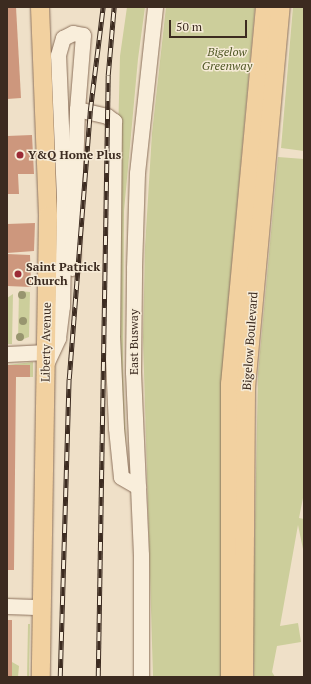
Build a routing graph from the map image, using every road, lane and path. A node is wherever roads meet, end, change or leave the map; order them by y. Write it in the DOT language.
graph roads {
  1 [pos="40,7"];
  2 [pos="155,7"];
  3 [pos="265,7"];
  4 [pos="281,7"];
  5 [pos="78,109"];
  6 [pos="72,268"];
  7 [pos="7,354"];
  8 [pos="46,358"];
  9 [pos="138,487"];
  10 [pos="7,606"];
  11 [pos="42,607"];
  12 [pos="42,677"];
  13 [pos="141,677"];
  14 [pos="230,677"];
  15 [pos="244,677"];
  1 -- 8 [label="main road, Liberty Avenue"];
  2 -- 9 [label="street, East Busway"];
  3 -- 14 [label="main road, Bigelow Boulevard"];
  4 -- 15 [label="main road, Bigelow Boulevard"];
  5 -- 6 [label="street"];
  5 -- 8 [label="street"];
  5 -- 9 [label="street"];
  7 -- 8 [label="street"];
  8 -- 11 [label="main road, Liberty Avenue"];
  9 -- 13 [label="street, East Busway"];
  10 -- 11 [label="street"];
  11 -- 12 [label="main road, Liberty Avenue"];
}
